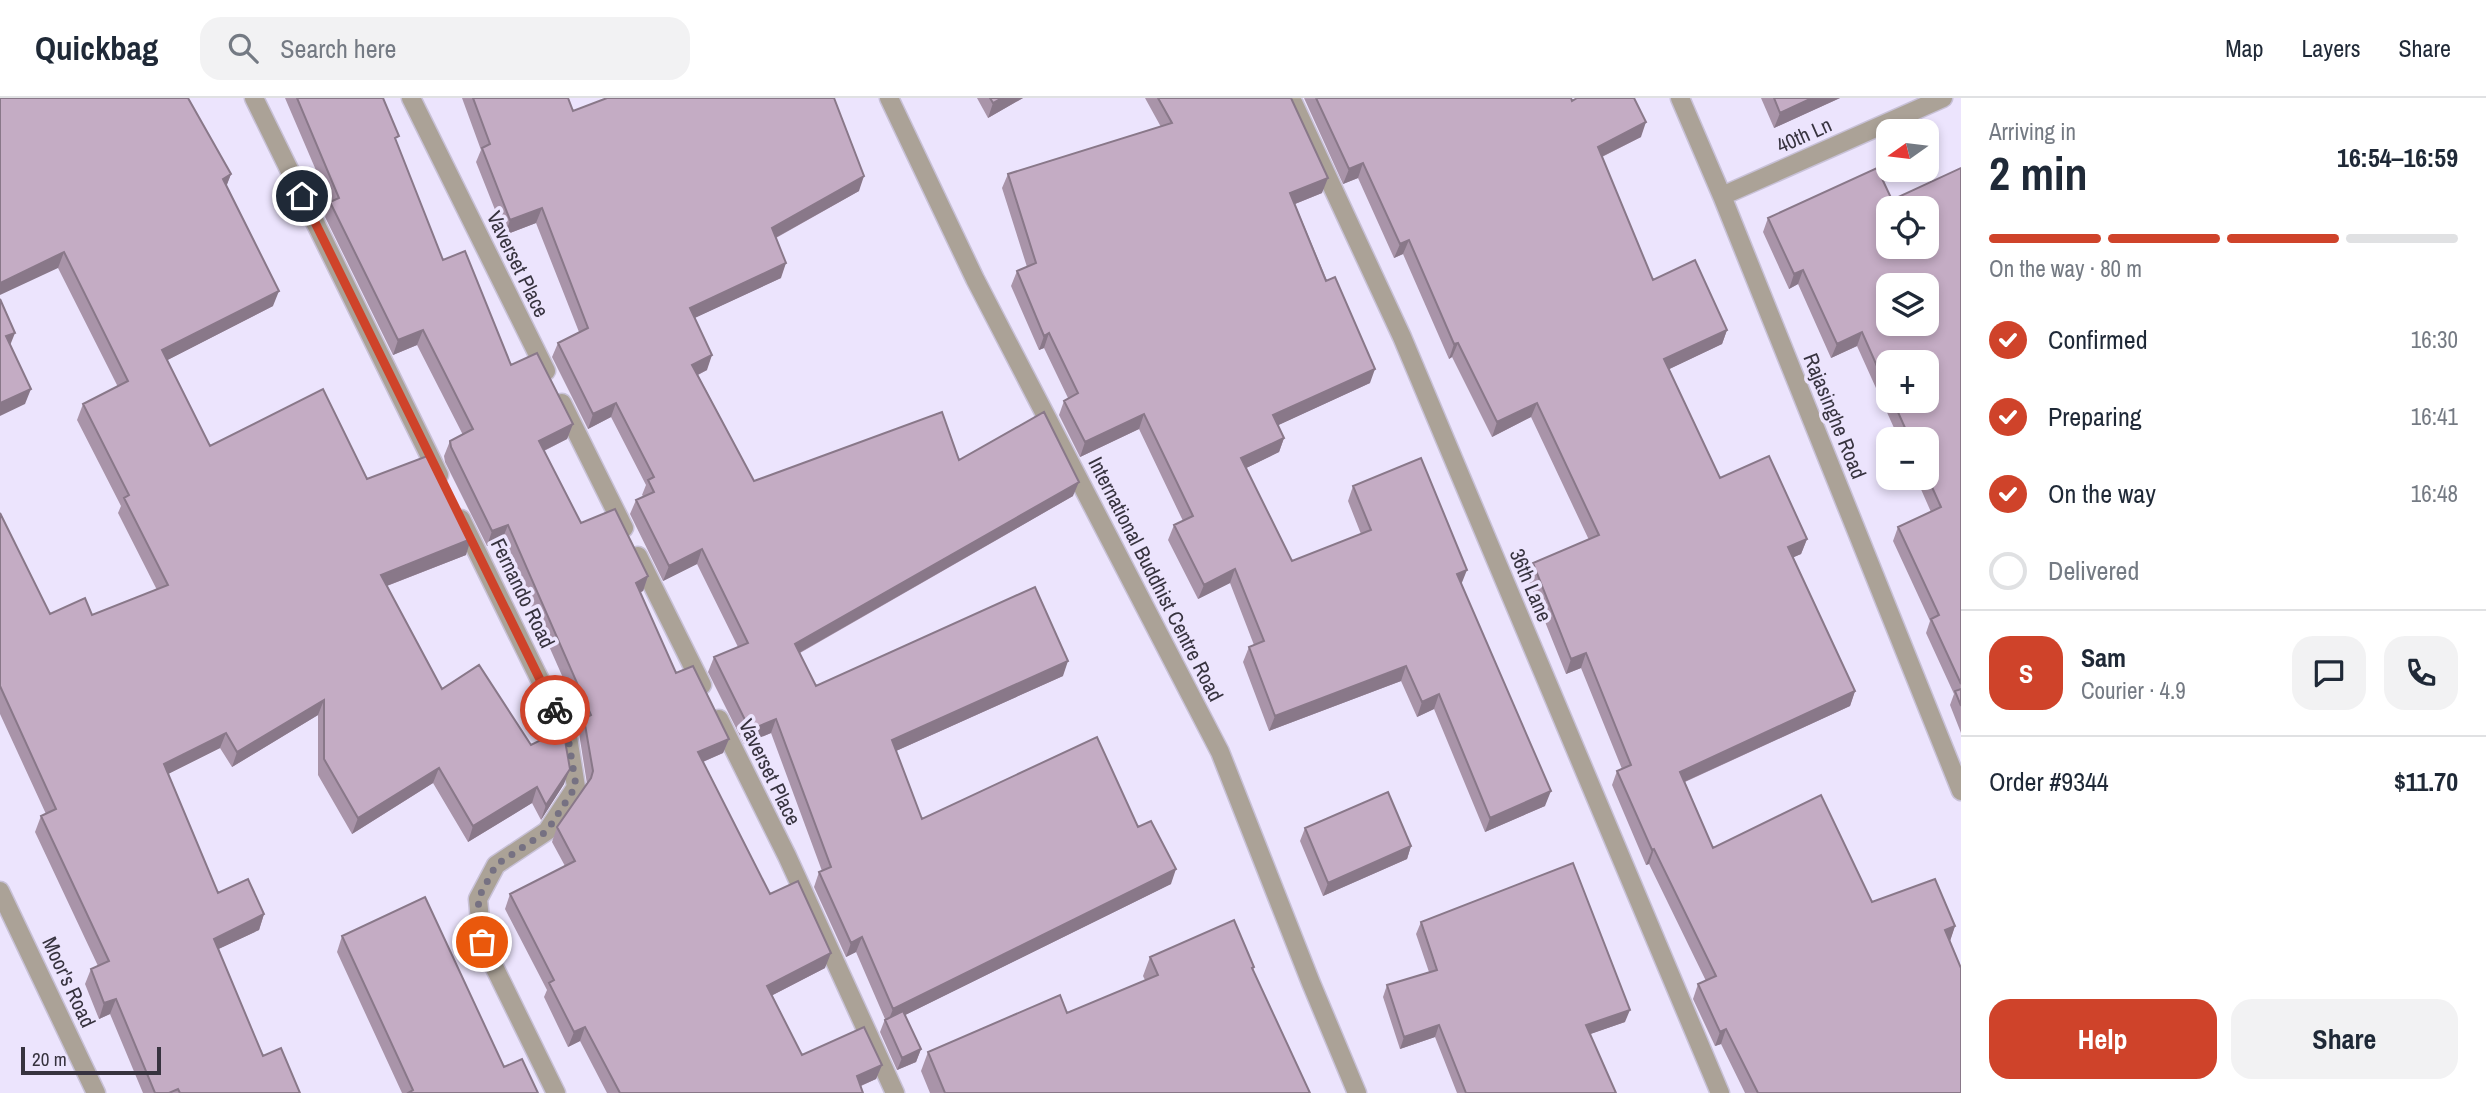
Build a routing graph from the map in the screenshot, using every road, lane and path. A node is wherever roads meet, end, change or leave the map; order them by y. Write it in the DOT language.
graph roads {
  1 [pos="254,98"];
  2 [pos="411,98"];
  3 [pos="889,98"];
  4 [pos="1290,98"];
  5 [pos="1680,98"];
  6 [pos="1943,98"];
  7 [pos="1723,197"];
  8 [pos="1961,791"];
  9 [pos="0,891"];
  10 [pos="96,1093"];
  11 [pos="556,1093"];
  12 [pos="895,1093"];
  13 [pos="1357,1093"];
  14 [pos="1720,1093"];
  1 -- 11 [label="street, Fernando Road"];
  2 -- 12 [label="street, Vaverset Place"];
  3 -- 13 [label="street, International Buddhist Centre Road"];
  4 -- 14 [label="street, 36th Lane"];
  5 -- 7 [label="street, Rajasinghe Road"];
  6 -- 7 [label="street, 40th Ln"];
  7 -- 8 [label="street, Rajasinghe Road"];
  9 -- 10 [label="street, Moor's Road"];
}
